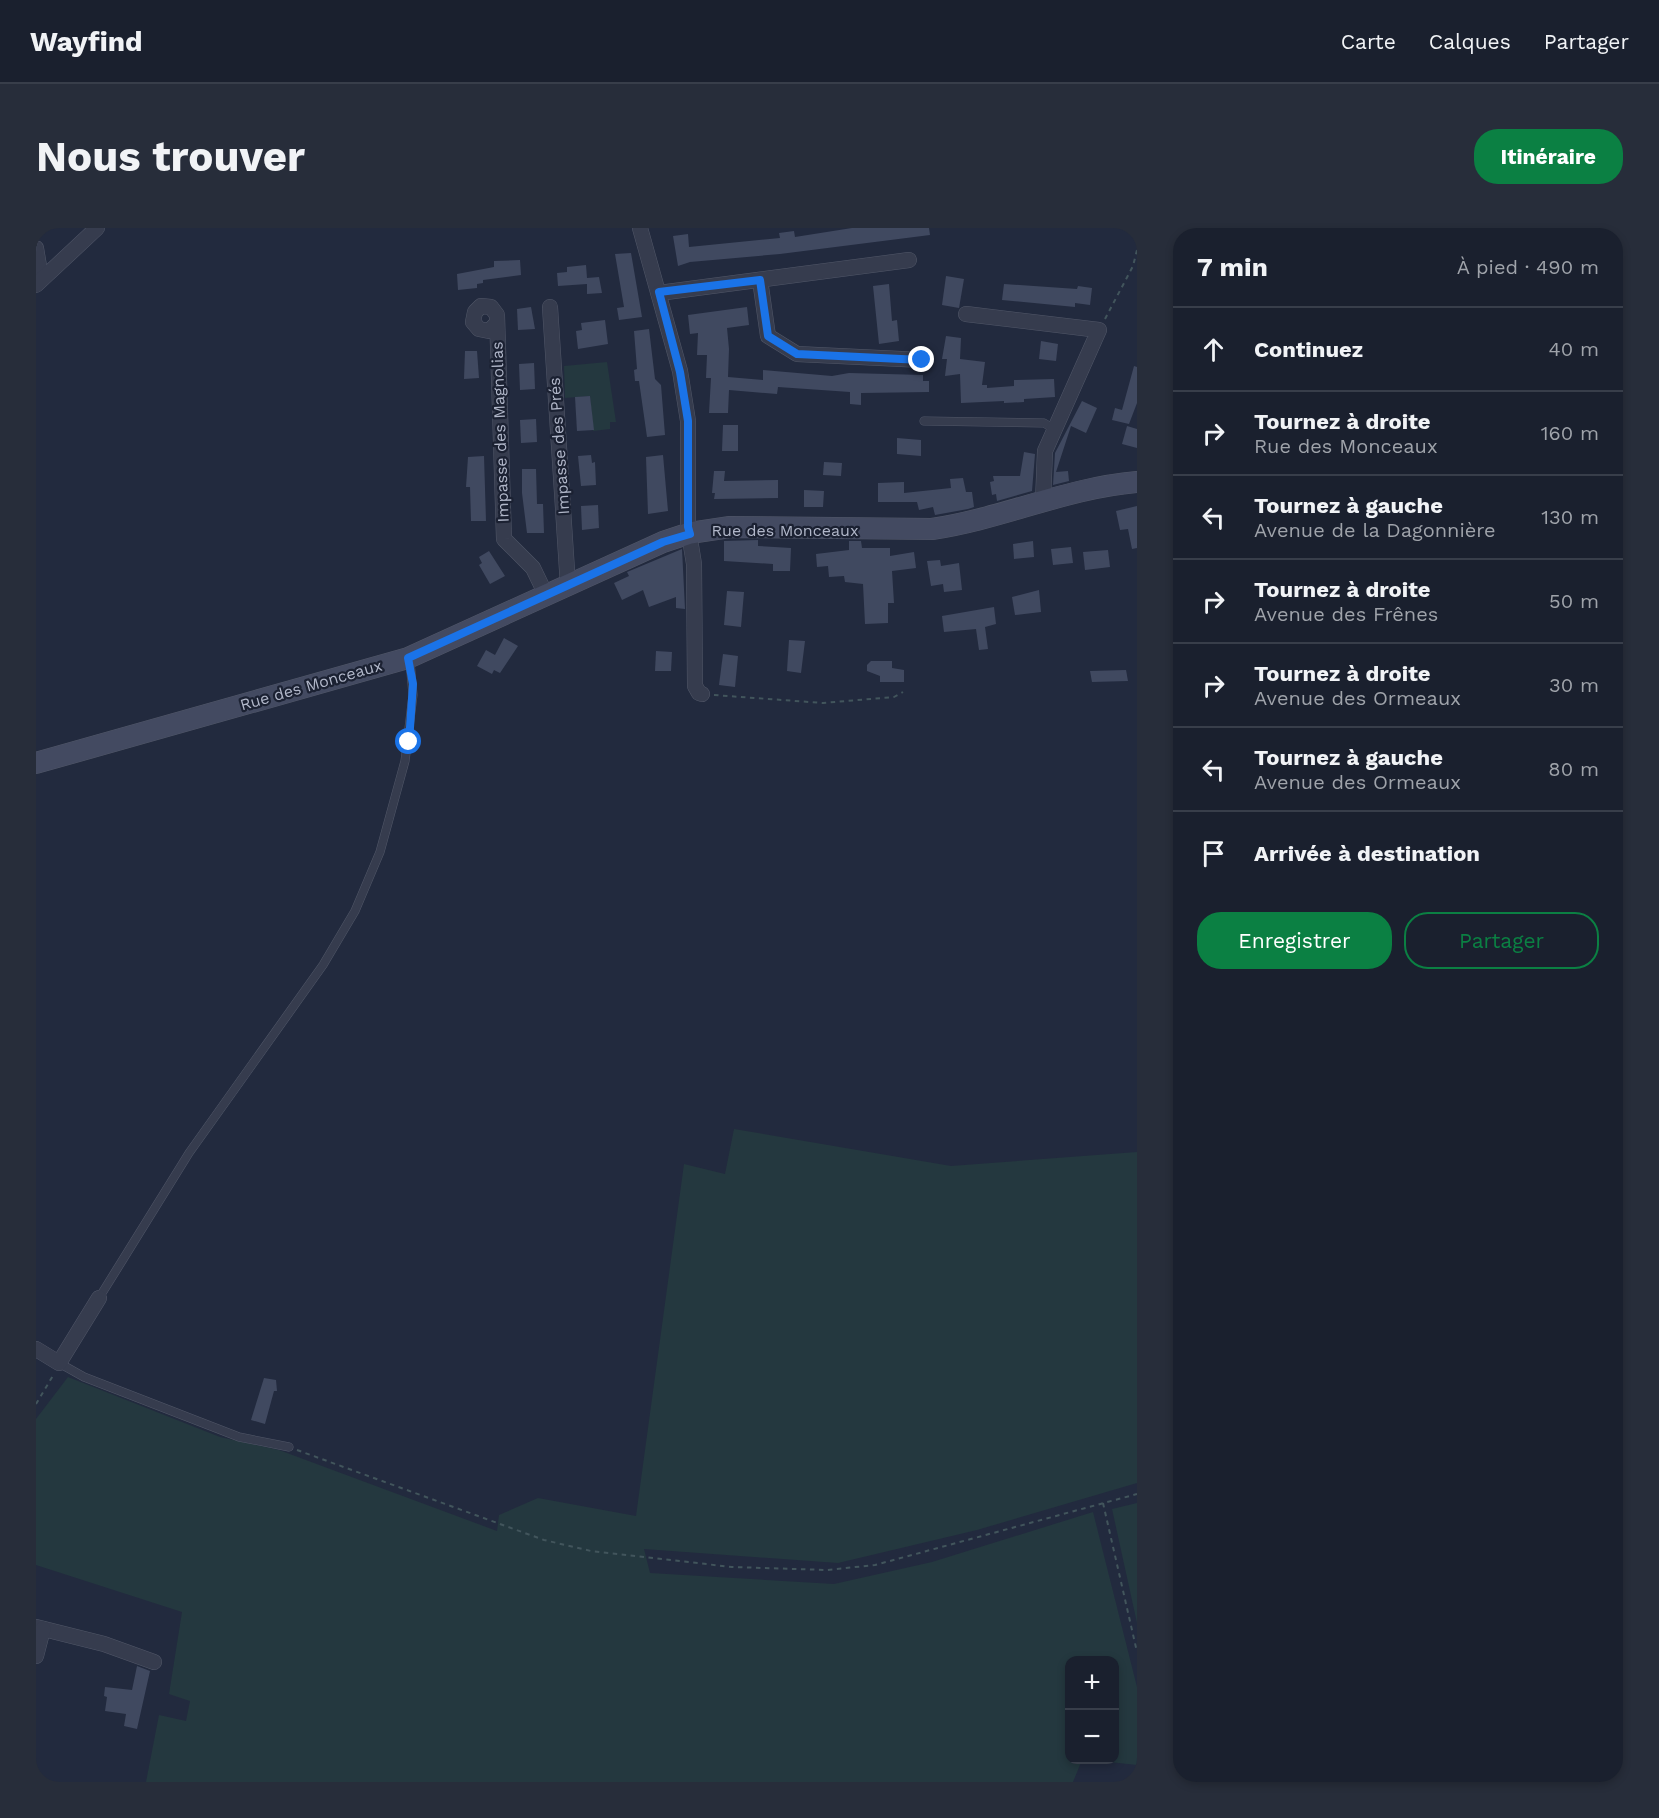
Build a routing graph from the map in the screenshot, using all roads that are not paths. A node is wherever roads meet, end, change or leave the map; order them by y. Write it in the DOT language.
graph roads {
  1 [pos="97,228"];
  2 [pos="640,228"];
  3 [pos="36,248"];
  4 [pos="909,260"];
  5 [pos="760,280"];
  6 [pos="39,281"];
  7 [pos="659,292"];
  8 [pos="550,307"];
  9 [pos="966,314"];
  10 [pos="496,324"];
  11 [pos="922,360"];
  12 [pos="924,421"];
  13 [pos="1054,429"];
  14 [pos="1137,482"];
  15 [pos="1043,501"];
  16 [pos="690,534"];
  17 [pos="568,586"];
  18 [pos="547,597"];
  19 [pos="408,658"];
  20 [pos="702,694"];
  21 [pos="36,763"];
  22 [pos="99,1298"];
  23 [pos="36,1349"];
  24 [pos="59,1363"];
  25 [pos="289,1447"];
  26 [pos="40,1628"];
  27 [pos="36,1656"];
  28 [pos="154,1662"];
  1 -- 6 [label="street"];
  2 -- 7 [label="street"];
  3 -- 6 [label="street"];
  4 -- 5 [label="street"];
  5 -- 7 [label="street"];
  5 -- 11 [label="street"];
  7 -- 16 [label="street"];
  8 -- 17 [label="street, Impasse des Prés"];
  9 -- 13 [label="street"];
  10 -- 18 [label="street, Impasse des Magnolias"];
  12 -- 13 [label="lane"];
  13 -- 15 [label="street"];
  14 -- 15 [label="main road, Rue des Monceaux"];
  15 -- 16 [label="main road, Rue des Monceaux"];
  16 -- 17 [label="main road, Rue des Monceaux"];
  16 -- 20 [label="street"];
  17 -- 18 [label="main road, Rue des Monceaux"];
  18 -- 19 [label="main road, Rue des Monceaux"];
  19 -- 21 [label="main road, Rue des Monceaux"];
  19 -- 22 [label="lane"];
  22 -- 24 [label="street"];
  23 -- 24 [label="street"];
  24 -- 25 [label="lane"];
  26 -- 27 [label="street"];
  26 -- 28 [label="street"];
}
